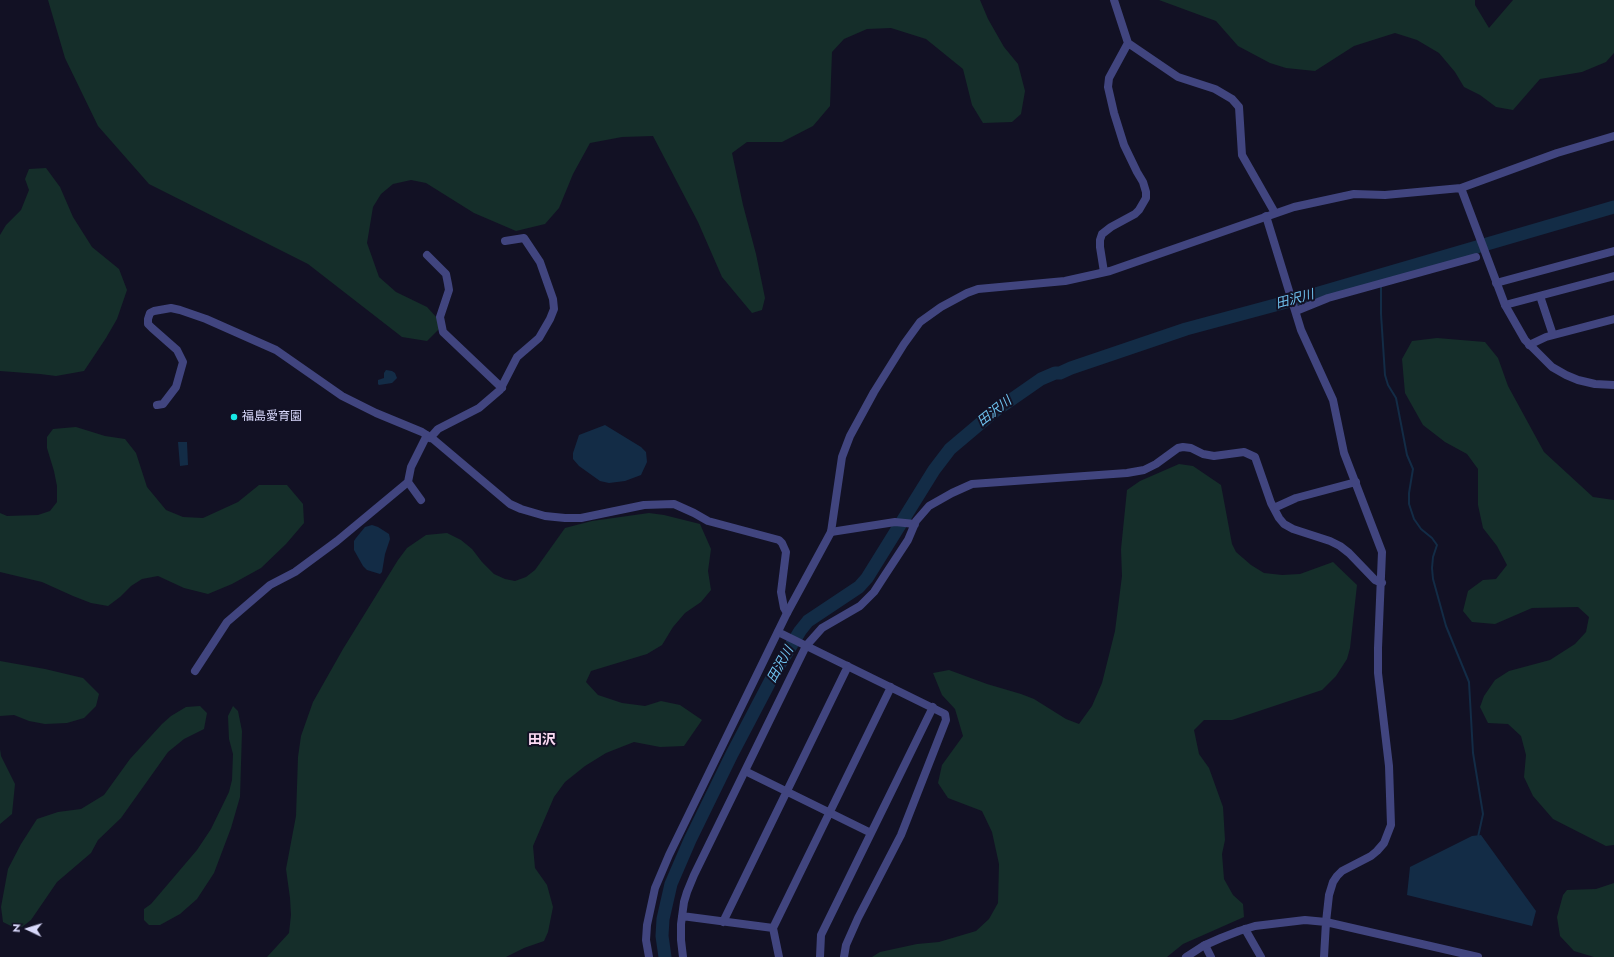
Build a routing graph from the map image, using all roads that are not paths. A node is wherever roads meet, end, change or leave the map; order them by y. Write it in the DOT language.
graph roads {
  1 [pos="1114,0"];
  2 [pos="1128,43"];
  3 [pos="1614,136"];
  4 [pos="1461,188"];
  5 [pos="1275,213"];
  6 [pos="1266,216"];
  7 [pos="505,241"];
  8 [pos="1614,250"];
  9 [pos="427,255"];
  10 [pos="1476,257"];
  11 [pos="1104,272"];
  12 [pos="1614,276"];
  13 [pos="1496,283"];
  14 [pos="1540,296"];
  15 [pos="1505,305"];
  16 [pos="1296,311"];
  17 [pos="1614,319"];
  18 [pos="1553,335"];
  19 [pos="1529,345"];
  20 [pos="1614,385"];
  21 [pos="502,388"];
  22 [pos="157,405"];
  23 [pos="429,436"];
  24 [pos="408,482"];
  25 [pos="1356,482"];
  26 [pos="421,500"];
  27 [pos="1274,508"];
  28 [pos="911,523"];
  29 [pos="831,532"];
  30 [pos="1382,583"];
  31 [pos="787,613"];
  32 [pos="778,632"];
  33 [pos="806,646"];
  34 [pos="848,666"];
  35 [pos="195,671"];
  36 [pos="891,687"];
  37 [pos="933,707"];
  38 [pos="745,771"];
  39 [pos="788,792"];
  40 [pos="829,812"];
  41 [pos="871,833"];
  42 [pos="682,916"];
  43 [pos="723,922"];
  44 [pos="1326,922"];
  45 [pos="773,928"];
  46 [pos="1245,929"];
  47 [pos="1205,945"];
  48 [pos="648,957"];
  49 [pos="683,957"];
  50 [pos="779,957"];
  51 [pos="820,957"];
  52 [pos="844,957"];
  53 [pos="1186,957"];
  54 [pos="1211,957"];
  55 [pos="1261,957"];
  56 [pos="1324,957"];
  57 [pos="1478,957"];
  1 -- 2 [label="street"];
  2 -- 5 [label="street"];
  2 -- 11 [label="street"];
  3 -- 4 [label="street"];
  4 -- 5 [label="street"];
  4 -- 13 [label="street"];
  5 -- 6 [label="street"];
  6 -- 11 [label="street"];
  6 -- 16 [label="street"];
  7 -- 21 [label="street"];
  8 -- 13 [label="street"];
  9 -- 21 [label="street"];
  10 -- 16 [label="street"];
  11 -- 29 [label="street"];
  12 -- 14 [label="street"];
  13 -- 15 [label="street"];
  14 -- 15 [label="street"];
  14 -- 18 [label="street"];
  15 -- 19 [label="street"];
  16 -- 25 [label="street"];
  17 -- 18 [label="street"];
  18 -- 19 [label="street"];
  19 -- 20 [label="street"];
  21 -- 23 [label="street"];
  22 -- 23 [label="street"];
  23 -- 24 [label="street"];
  23 -- 31 [label="street"];
  24 -- 26 [label="street"];
  24 -- 35 [label="street"];
  25 -- 27 [label="street"];
  25 -- 30 [label="street"];
  27 -- 28 [label="street"];
  27 -- 30 [label="street"];
  28 -- 29 [label="street"];
  28 -- 33 [label="street"];
  29 -- 31 [label="street"];
  30 -- 44 [label="street"];
  31 -- 32 [label="street"];
  32 -- 33 [label="street"];
  32 -- 48 [label="street"];
  33 -- 34 [label="street"];
  33 -- 38 [label="street"];
  34 -- 36 [label="street"];
  34 -- 39 [label="street"];
  36 -- 37 [label="street"];
  36 -- 40 [label="street"];
  37 -- 41 [label="street"];
  37 -- 52 [label="street"];
  38 -- 39 [label="street"];
  38 -- 42 [label="street"];
  39 -- 40 [label="street"];
  39 -- 43 [label="street"];
  40 -- 41 [label="street"];
  40 -- 45 [label="street"];
  41 -- 51 [label="street"];
  42 -- 43 [label="street"];
  42 -- 49 [label="street"];
  43 -- 45 [label="street"];
  44 -- 46 [label="street"];
  44 -- 56 [label="street"];
  44 -- 57 [label="street"];
  45 -- 50 [label="street"];
  46 -- 47 [label="street"];
  46 -- 55 [label="street"];
  47 -- 53 [label="street"];
  47 -- 54 [label="street"];
}
